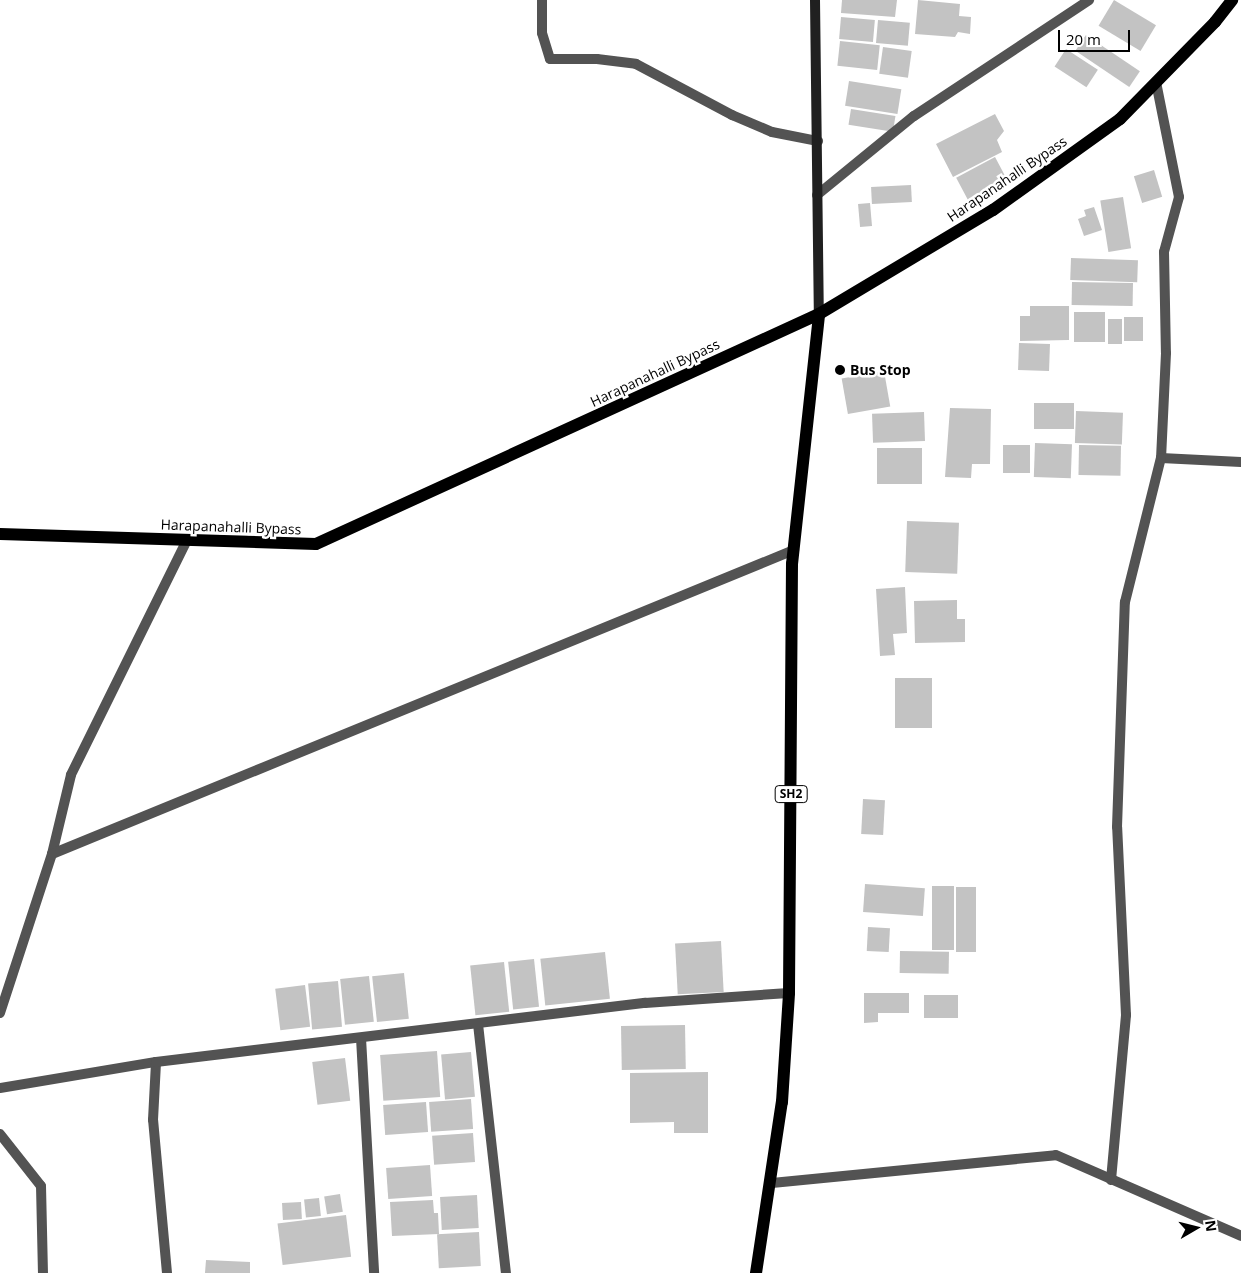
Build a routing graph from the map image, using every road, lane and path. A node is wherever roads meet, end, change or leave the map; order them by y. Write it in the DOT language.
graph roads {
  1 [pos="542,0"];
  2 [pos="815,0"];
  3 [pos="1089,0"];
  4 [pos="1232,0"];
  5 [pos="1156,82"];
  6 [pos="818,141"];
  7 [pos="818,195"];
  8 [pos="819,314"];
  9 [pos="1161,458"];
  10 [pos="1241,462"];
  11 [pos="0,534"];
  12 [pos="187,540"];
  13 [pos="794,550"];
  14 [pos="52,854"];
  15 [pos="789,994"];
  16 [pos="0,1013"];
  17 [pos="478,1024"];
  18 [pos="361,1038"];
  19 [pos="156,1062"];
  20 [pos="0,1088"];
  21 [pos="0,1134"];
  22 [pos="1112,1180"];
  23 [pos="772,1183"];
  24 [pos="1241,1236"];
  25 [pos="43,1273"];
  26 [pos="167,1273"];
  27 [pos="374,1273"];
  28 [pos="506,1273"];
  29 [pos="756,1273"];
  1 -- 6 [label="street"];
  2 -- 6 [label="main road"];
  3 -- 7 [label="street"];
  4 -- 5 [label="main road, Harapanahalli Bypass"];
  5 -- 8 [label="main road, Harapanahalli Bypass"];
  5 -- 9 [label="street"];
  6 -- 7 [label="main road"];
  7 -- 8 [label="main road"];
  8 -- 12 [label="main road, Harapanahalli Bypass"];
  8 -- 13 [label="main road, SH2"];
  9 -- 10 [label="street"];
  9 -- 22 [label="street"];
  11 -- 12 [label="main road, Harapanahalli Bypass"];
  12 -- 14 [label="street"];
  13 -- 14 [label="street"];
  13 -- 15 [label="main road, SH2"];
  14 -- 16 [label="street"];
  15 -- 17 [label="street"];
  15 -- 23 [label="main road, SH2"];
  17 -- 18 [label="street"];
  17 -- 28 [label="street"];
  18 -- 19 [label="street"];
  18 -- 27 [label="street"];
  19 -- 20 [label="street"];
  19 -- 26 [label="street"];
  21 -- 25 [label="street"];
  22 -- 23 [label="street"];
  22 -- 24 [label="street"];
  23 -- 29 [label="main road, SH2"];
}
